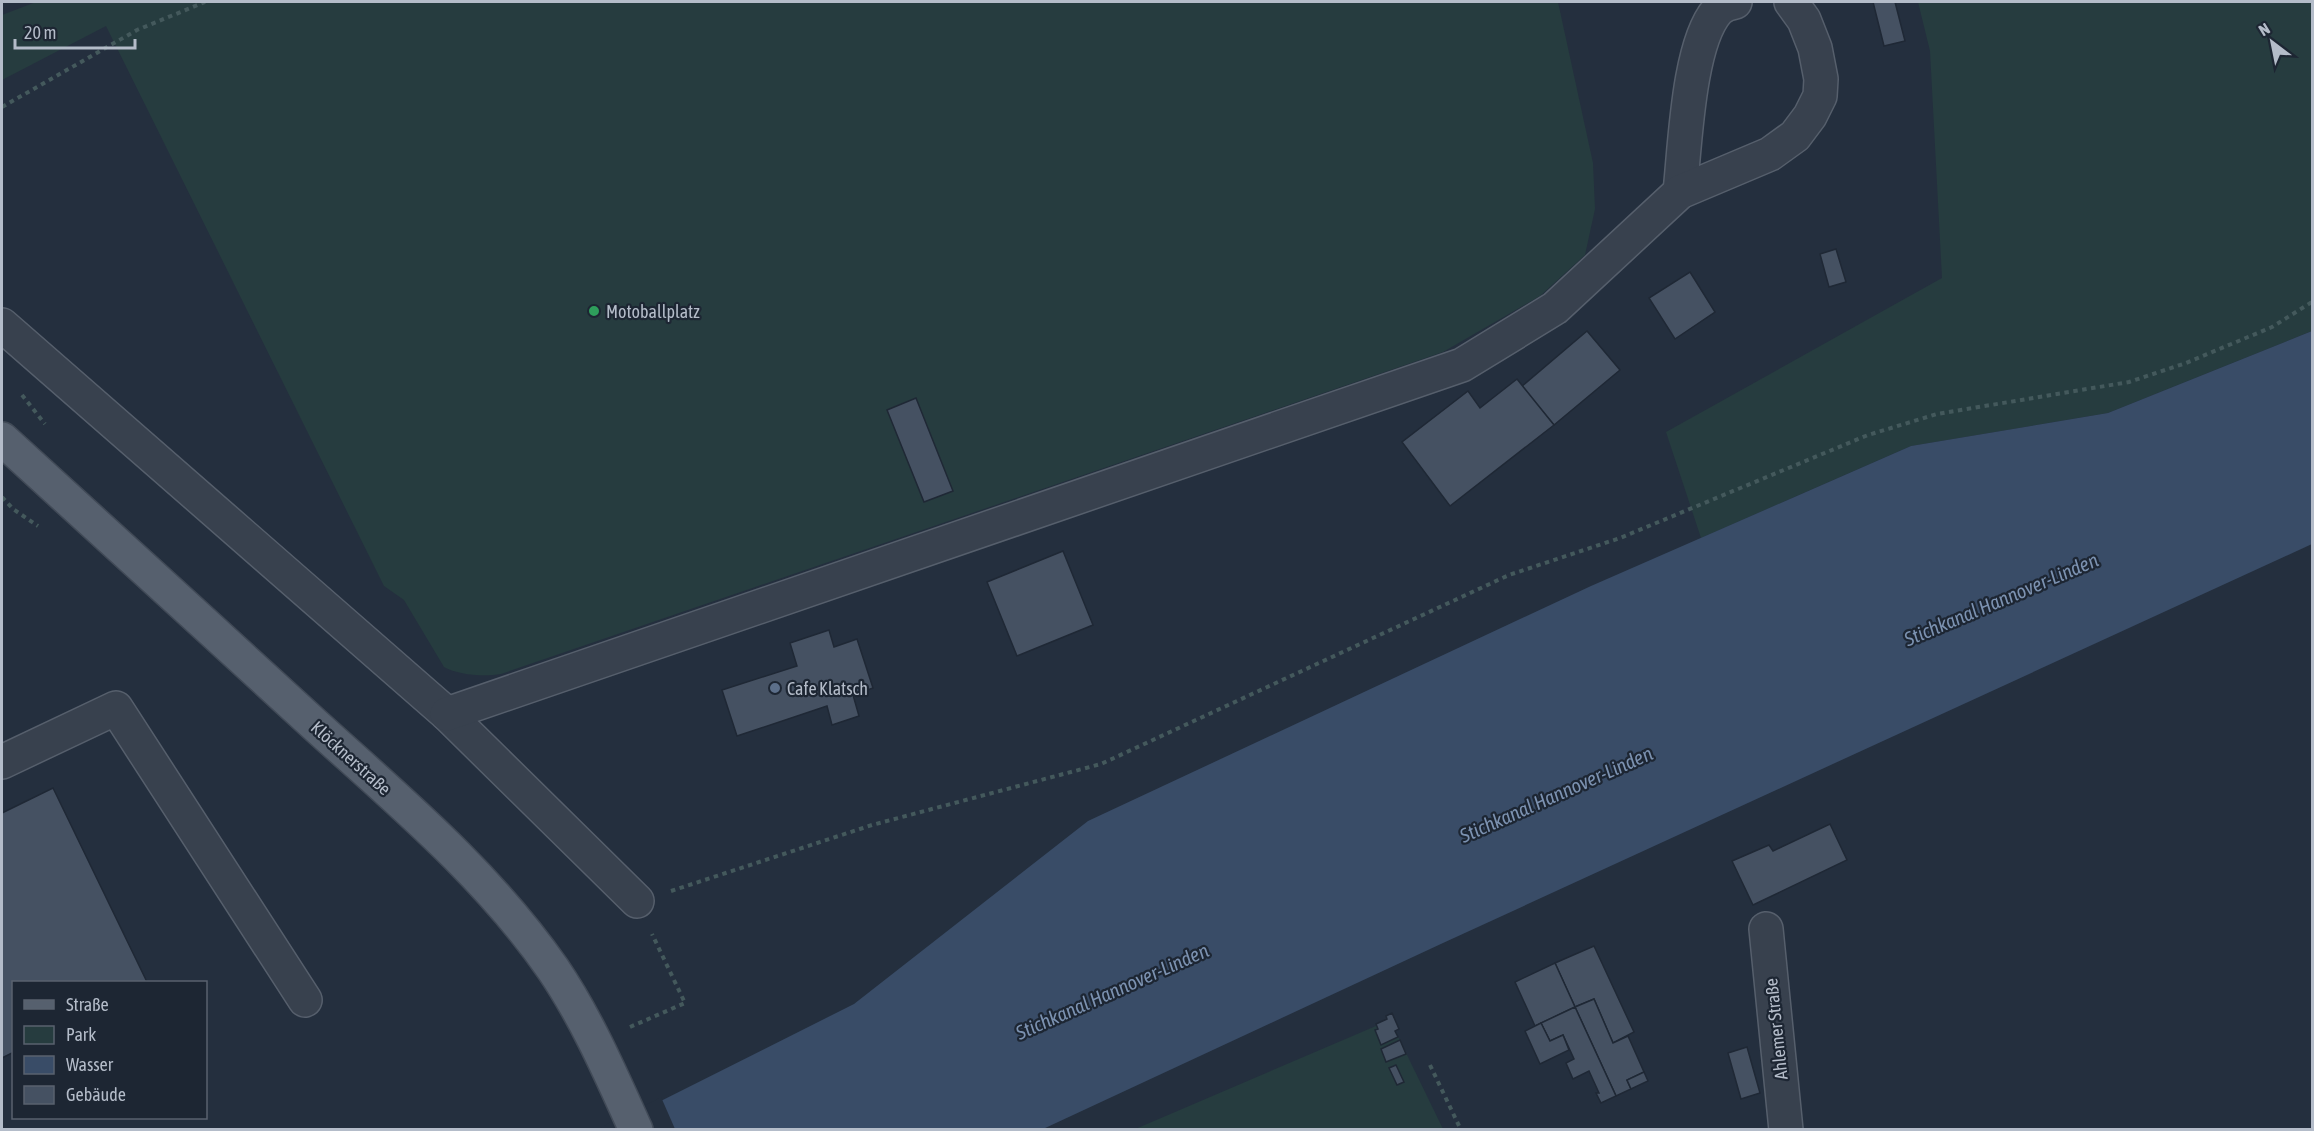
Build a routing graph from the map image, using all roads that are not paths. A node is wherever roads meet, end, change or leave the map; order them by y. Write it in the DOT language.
graph roads {
  1 [pos="1735,2"];
  2 [pos="1791,2"];
  3 [pos="1680,192"];
  4 [pos="2,325"];
  5 [pos="2,439"];
  6 [pos="447,714"];
  7 [pos="2,762"];
  8 [pos="637,902"];
  9 [pos="1766,929"];
  10 [pos="305,1000"];
  11 [pos="636,1130"];
  12 [pos="1786,1130"];
  1 -- 3 [label="lane"];
  2 -- 3 [label="lane"];
  3 -- 6 [label="lane"];
  4 -- 6 [label="lane"];
  5 -- 11 [label="main road, Klöcknerstraße"];
  6 -- 8 [label="lane"];
  7 -- 10 [label="lane"];
  9 -- 12 [label="lane, Ahlemer Straße"];
}
